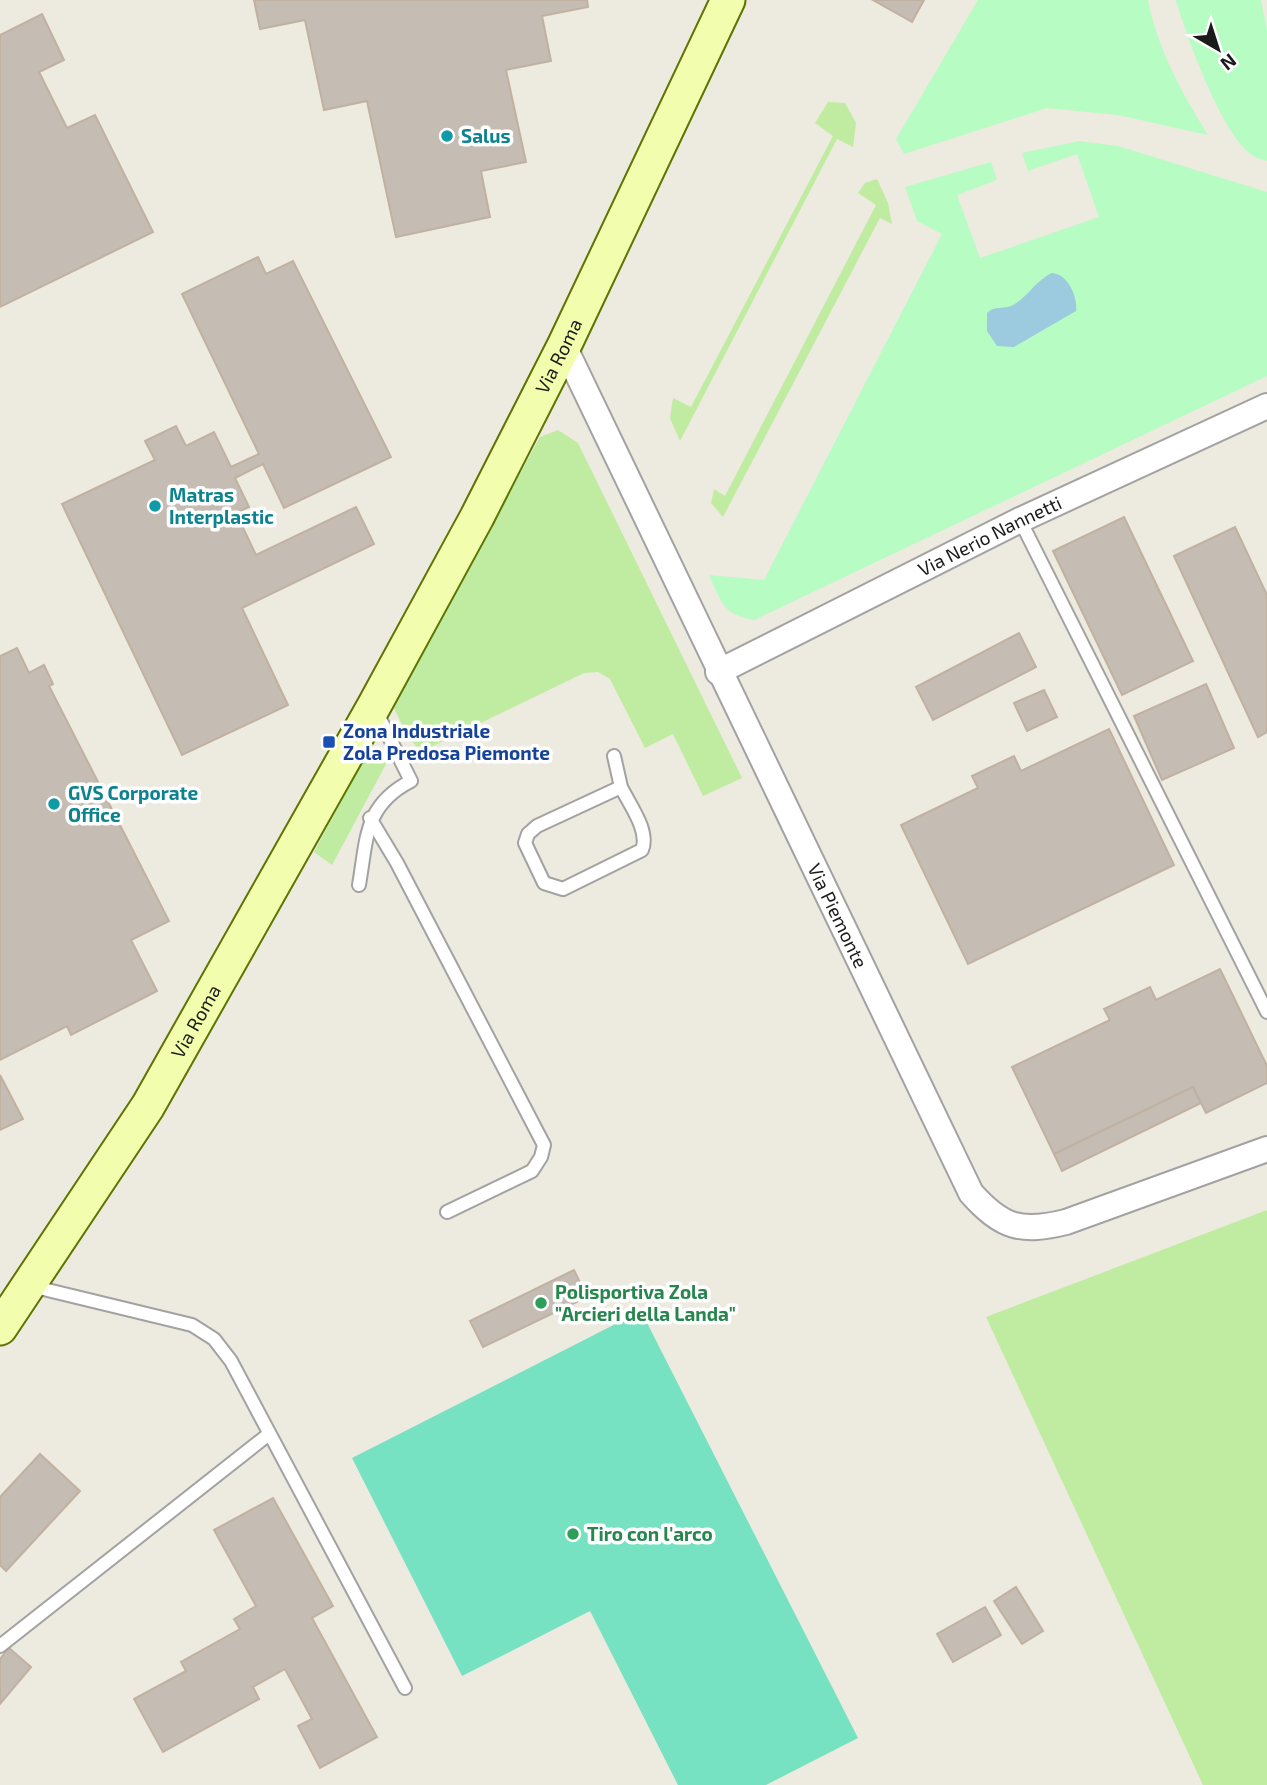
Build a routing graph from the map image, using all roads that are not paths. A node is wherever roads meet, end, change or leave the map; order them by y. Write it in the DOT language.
graph roads {
  1 [pos="728,0"];
  2 [pos="564,346"];
  3 [pos="1267,406"];
  4 [pos="1020,520"];
  5 [pos="718,672"];
  6 [pos="374,706"];
  7 [pos="614,756"];
  8 [pos="621,787"];
  9 [pos="370,818"];
  10 [pos="359,885"];
  11 [pos="1267,1012"];
  12 [pos="1267,1149"];
  13 [pos="447,1212"];
  14 [pos="30,1286"];
  15 [pos="0,1328"];
  16 [pos="269,1434"];
  17 [pos="0,1646"];
  18 [pos="405,1688"];
  1 -- 2 [label="street, Via Roma"];
  2 -- 5 [label="street, Via Piemonte"];
  2 -- 6 [label="street, Via Roma"];
  3 -- 4 [label="street, Via Nerio Nannetti"];
  4 -- 5 [label="street, Via Nerio Nannetti"];
  4 -- 11 [label="lane"];
  5 -- 12 [label="street, Via Piemonte"];
  6 -- 9 [label="lane"];
  6 -- 14 [label="street, Via Roma"];
  7 -- 8 [label="lane"];
  8 -- 8 [label="lane"];
  9 -- 10 [label="lane"];
  9 -- 13 [label="lane"];
  14 -- 15 [label="street, Via Roma"];
  14 -- 16 [label="lane"];
  16 -- 17 [label="lane"];
  16 -- 18 [label="lane"];
}
